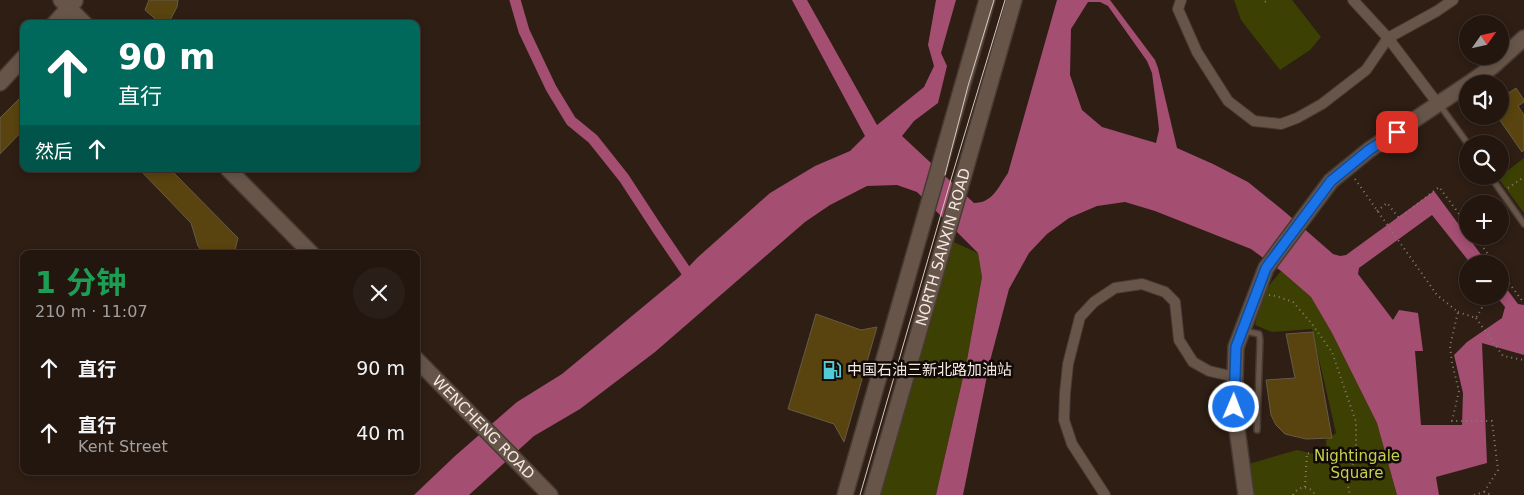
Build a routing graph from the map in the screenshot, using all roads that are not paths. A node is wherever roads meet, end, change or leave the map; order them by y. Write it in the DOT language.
graph roads {
  1 [pos="987,0"];
  2 [pos="1014,0"];
  3 [pos="1181,0"];
  4 [pos="1353,0"];
  5 [pos="1453,0"];
  6 [pos="69,2"];
  7 [pos="57,20"];
  8 [pos="82,20"];
  9 [pos="1388,38"];
  10 [pos="1524,38"];
  11 [pos="20,61"];
  12 [pos="1481,75"];
  13 [pos="0,83"];
  14 [pos="1459,90"];
  15 [pos="1438,104"];
  16 [pos="1461,135"];
  17 [pos="231,172"];
  18 [pos="1496,185"];
  19 [pos="1524,224"];
  20 [pos="308,250"];
  21 [pos="1241,330"];
  22 [pos="420,363"];
  23 [pos="1235,377"];
  24 [pos="1257,430"];
  25 [pos="550,495"];
  26 [pos="845,495"];
  27 [pos="872,495"];
  28 [pos="1106,495"];
  29 [pos="1246,495"];
  1 -- 26 [label="main road, NORTH SANXIN ROAD"];
  2 -- 27 [label="main road, NORTH SANXIN ROAD"];
  3 -- 9 [label="street"];
  4 -- 9 [label="street"];
  5 -- 9 [label="street"];
  6 -- 7 [label="main road"];
  6 -- 8 [label="main road"];
  9 -- 15 [label="street"];
  10 -- 12 [label="main road"];
  11 -- 13 [label="main road"];
  14 -- 15 [label="main road"];
  15 -- 16 [label="lane"];
  15 -- 21 [label="main road"];
  17 -- 20 [label="main road"];
  18 -- 19 [label="lane"];
  21 -- 23 [label="main road"];
  21 -- 24 [label="lane"];
  22 -- 25 [label="main road, WENCHENG ROAD"];
  23 -- 28 [label="street"];
  23 -- 29 [label="main road"];
}
